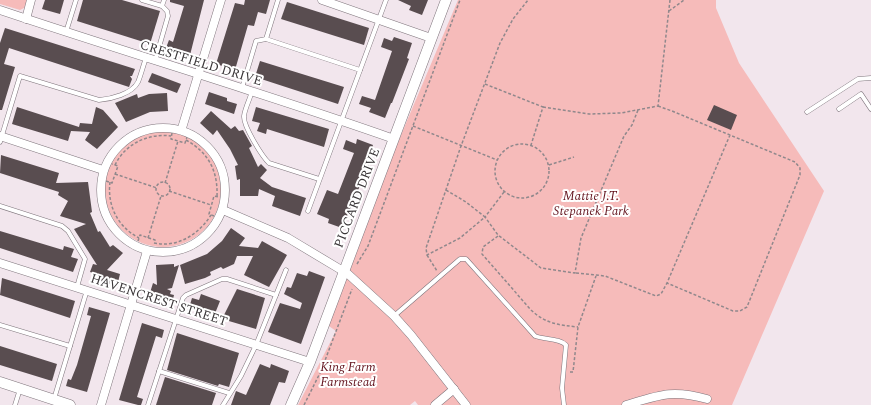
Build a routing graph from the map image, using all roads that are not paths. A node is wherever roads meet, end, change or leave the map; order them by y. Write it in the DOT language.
graph roads {
  1 [pos="32,0"];
  2 [pos="76,0"];
  3 [pos="142,0"];
  4 [pos="164,0"];
  5 [pos="221,0"];
  6 [pos="278,0"];
  7 [pos="322,0"];
  8 [pos="386,0"];
  9 [pos="446,0"];
  10 [pos="162,6"];
  11 [pos="0,10"];
  12 [pos="26,19"];
  13 [pos="379,19"];
  14 [pos="66,32"];
  15 [pos="431,38"];
  16 [pos="266,39"];
  17 [pos="146,58"];
  18 [pos="154,61"];
  19 [pos="360,70"];
  20 [pos="198,75"];
  21 [pos="871,78"];
  22 [pos="242,88"];
  23 [pos="252,91"];
  24 [pos="839,109"];
  25 [pos="871,109"];
  26 [pos="807,112"];
  27 [pos="341,121"];
  28 [pos="182,128"];
  29 [pos="1,138"];
  30 [pos="394,139"];
  31 [pos="103,170"];
  32 [pos="320,179"];
  33 [pos="0,206"];
  34 [pos="223,210"];
  35 [pos="308,211"];
  36 [pos="150,248"];
  37 [pos="0,262"];
  38 [pos="286,270"];
  39 [pos="344,271"];
  40 [pos="77,287"];
  41 [pos="87,290"];
  42 [pos="276,295"];
  43 [pos="132,304"];
  44 [pos="394,316"];
  45 [pos="176,318"];
  46 [pos="0,325"];
  47 [pos="256,345"];
  48 [pos="70,346"];
  49 [pos="310,362"];
  50 [pos="159,371"];
  51 [pos="0,382"];
  52 [pos="20,388"];
  53 [pos="454,389"];
  54 [pos="229,394"];
  55 [pos="707,399"];
  56 [pos="54,400"];
  57 [pos="15,405"];
  58 [pos="70,405"];
  59 [pos="101,405"];
  60 [pos="148,405"];
  61 [pos="223,405"];
  62 [pos="291,405"];
  63 [pos="435,405"];
  64 [pos="466,405"];
  65 [pos="564,405"];
  66 [pos="626,405"];
  1 -- 12 [label="street"];
  2 -- 14 [label="lane"];
  3 -- 10 [label="lane"];
  4 -- 10 [label="lane"];
  5 -- 20 [label="street"];
  6 -- 16 [label="lane"];
  7 -- 13 [label="street"];
  8 -- 13 [label="lane"];
  9 -- 15 [label="street, PICCARD DRIVE"];
  10 -- 18 [label="lane"];
  11 -- 12 [label="street, CRESTFIELD DRIVE"];
  12 -- 14 [label="street, CRESTFIELD DRIVE"];
  13 -- 15 [label="street"];
  13 -- 19 [label="lane"];
  14 -- 17 [label="street, CRESTFIELD DRIVE"];
  15 -- 30 [label="street, PICCARD DRIVE"];
  16 -- 19 [label="lane"];
  16 -- 22 [label="lane"];
  17 -- 18 [label="street, CRESTFIELD DRIVE"];
  17 -- 29 [label="lane"];
  18 -- 20 [label="street, CRESTFIELD DRIVE"];
  19 -- 27 [label="lane"];
  20 -- 22 [label="street, CRESTFIELD DRIVE"];
  20 -- 28 [label="street"];
  21 -- 26 [label="lane"];
  22 -- 23 [label="street, CRESTFIELD DRIVE"];
  23 -- 27 [label="street, CRESTFIELD DRIVE"];
  23 -- 32 [label="lane"];
  24 -- 25 [label="lane"];
  27 -- 30 [label="street, CRESTFIELD DRIVE"];
  27 -- 32 [label="lane"];
  28 -- 31 [label="street"];
  28 -- 34 [label="street"];
  29 -- 31 [label="street"];
  30 -- 39 [label="street, PICCARD DRIVE"];
  31 -- 36 [label="street"];
  32 -- 35 [label="lane"];
  33 -- 40 [label="lane"];
  34 -- 36 [label="street"];
  34 -- 39 [label="street"];
  36 -- 43 [label="street"];
  37 -- 40 [label="street, HAVENCREST STREET"];
  38 -- 42 [label="lane"];
  39 -- 44 [label="street"];
  39 -- 49 [label="street, PICCARD DRIVE"];
  40 -- 41 [label="street, HAVENCREST STREET"];
  41 -- 43 [label="street, HAVENCREST STREET"];
  41 -- 48 [label="lane"];
  42 -- 45 [label="lane"];
  42 -- 47 [label="lane"];
  43 -- 45 [label="street, HAVENCREST STREET"];
  43 -- 59 [label="street"];
  44 -- 53 [label="street"];
  44 -- 65 [label="lane"];
  45 -- 47 [label="street, HAVENCREST STREET"];
  45 -- 50 [label="lane"];
  46 -- 48 [label="lane"];
  47 -- 49 [label="street, HAVENCREST STREET"];
  47 -- 54 [label="lane"];
  48 -- 56 [label="lane"];
  49 -- 62 [label="street, PICCARD DRIVE"];
  50 -- 54 [label="lane"];
  50 -- 60 [label="lane"];
  51 -- 52 [label="street"];
  52 -- 56 [label="street"];
  52 -- 57 [label="lane"];
  53 -- 63 [label="street"];
  53 -- 64 [label="street"];
  54 -- 61 [label="lane"];
  55 -- 66 [label="street"];
  56 -- 58 [label="street"];
}
